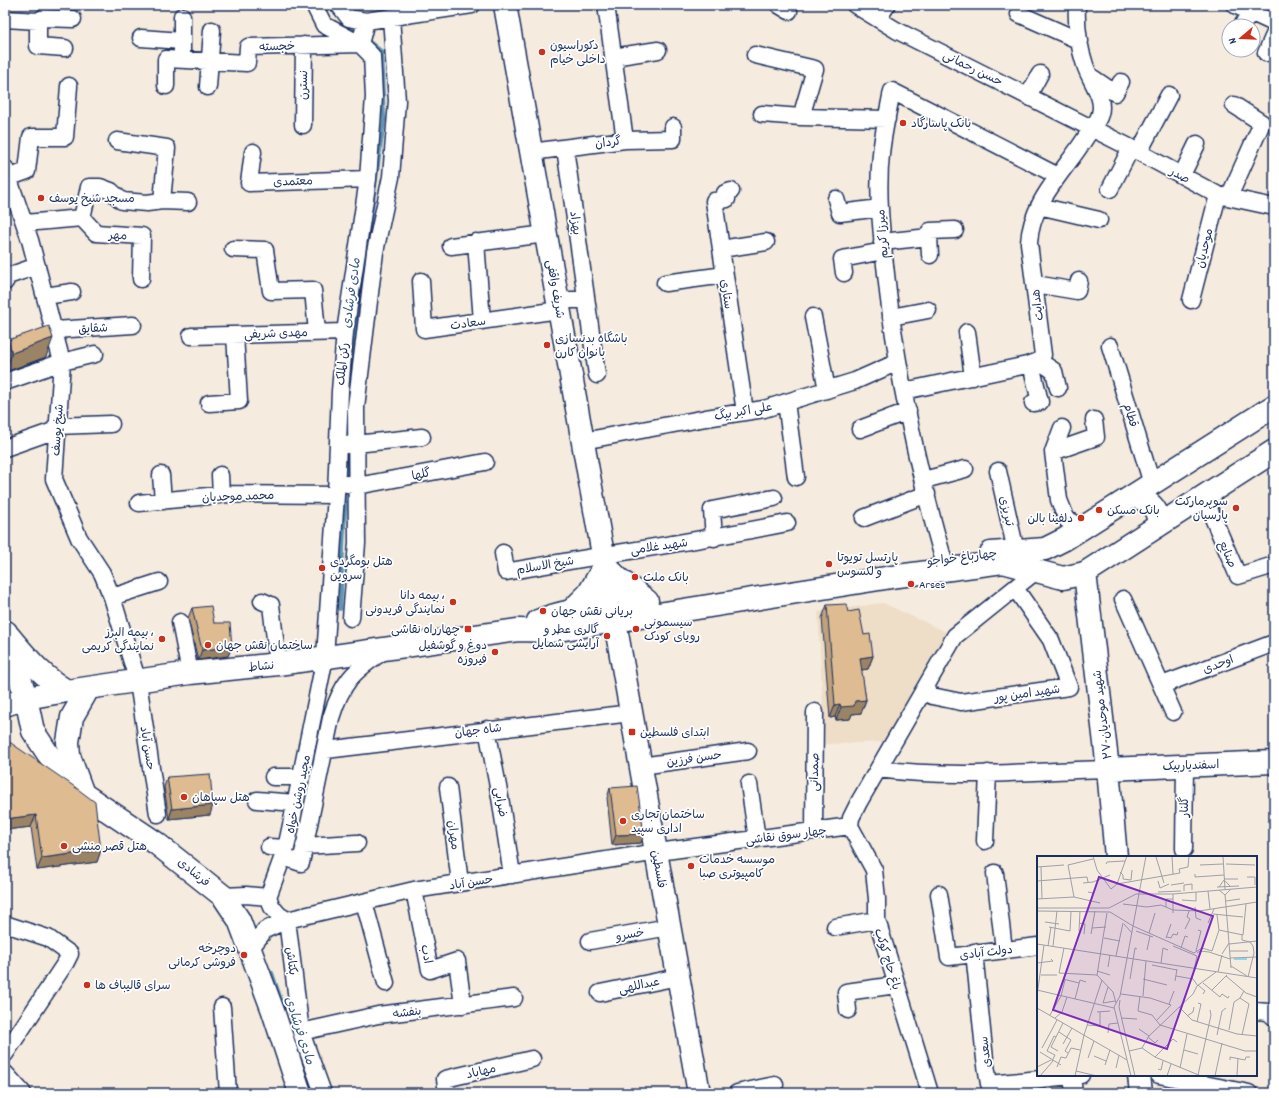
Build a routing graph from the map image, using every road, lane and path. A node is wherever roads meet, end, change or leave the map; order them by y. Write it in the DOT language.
graph roads {
  1 [pos="314,5"];
  2 [pos="339,5"];
  3 [pos="472,5"];
  4 [pos="505,5"];
  5 [pos="606,5"];
  6 [pos="855,5"];
  7 [pos="887,5"];
  8 [pos="1076,5"];
  9 [pos="1235,5"];
  10 [pos="1019,14"];
  11 [pos="182,16"];
  12 [pos="391,17"];
  13 [pos="1245,18"];
  14 [pos="5,19"];
  15 [pos="73,19"];
  16 [pos="878,20"];
  17 [pos="38,21"];
  18 [pos="366,21"];
  19 [pos="1261,21"];
  20 [pos="1274,23"];
  21 [pos="212,30"];
  22 [pos="1274,35"];
  23 [pos="141,38"];
  24 [pos="182,41"];
  25 [pos="1080,41"];
  26 [pos="360,44"];
  27 [pos="304,45"];
  28 [pos="65,48"];
  29 [pos="658,50"];
  30 [pos="1266,53"];
  31 [pos="755,55"];
  32 [pos="613,57"];
  33 [pos="182,59"];
  34 [pos="209,61"];
  35 [pos="1040,74"];
  36 [pos="1090,76"];
  37 [pos="1121,82"];
  38 [pos="69,86"];
  39 [pos="166,86"];
  40 [pos="208,87"];
  41 [pos="1169,95"];
  42 [pos="1028,96"];
  43 [pos="374,97"];
  44 [pos="397,97"];
  45 [pos="1234,105"];
  46 [pos="762,114"];
  47 [pos="801,117"];
  48 [pos="887,119"];
  49 [pos="303,125"];
  50 [pos="673,127"];
  51 [pos="1092,128"];
  52 [pos="625,140"];
  53 [pos="117,141"];
  54 [pos="1197,144"];
  55 [pos="566,148"];
  56 [pos="1135,150"];
  57 [pos="252,152"];
  58 [pos="531,152"];
  59 [pos="6,175"];
  60 [pos="1058,176"];
  61 [pos="1182,176"];
  62 [pos="368,179"];
  63 [pos="1110,188"];
  64 [pos="731,191"];
  65 [pos="1223,196"];
  66 [pos="836,199"];
  67 [pos="162,201"];
  68 [pos="188,202"];
  69 [pos="1039,206"];
  70 [pos="1274,207"];
  71 [pos="12,208"];
  72 [pos="880,208"];
  73 [pos="82,218"];
  74 [pos="1099,220"];
  75 [pos="25,223"];
  76 [pos="955,230"];
  77 [pos="546,234"];
  78 [pos="929,237"];
  79 [pos="476,242"];
  80 [pos="766,242"];
  81 [pos="452,246"];
  82 [pos="883,247"];
  83 [pos="233,249"];
  84 [pos="721,249"];
  85 [pos="930,255"];
  86 [pos="37,266"];
  87 [pos="844,273"];
  88 [pos="725,275"];
  89 [pos="1030,277"];
  90 [pos="141,279"];
  91 [pos="421,281"];
  92 [pos="1078,281"];
  93 [pos="5,282"];
  94 [pos="665,283"];
  95 [pos="72,292"];
  96 [pos="45,296"];
  97 [pos="586,298"];
  98 [pos="1191,300"];
  99 [pos="558,306"];
  100 [pos="928,310"];
  101 [pos="891,316"];
  102 [pos="813,317"];
  103 [pos="482,321"];
  104 [pos="133,325"];
  105 [pos="54,330"];
  106 [pos="317,332"];
  107 [pos="345,332"];
  108 [pos="967,332"];
  109 [pos="234,335"];
  110 [pos="191,336"];
  111 [pos="1110,346"];
  112 [pos="95,354"];
  113 [pos="62,362"];
  114 [pos="898,362"];
  115 [pos="1035,363"];
  116 [pos="597,375"];
  117 [pos="972,377"];
  118 [pos="5,382"];
  119 [pos="341,382"];
  120 [pos="358,385"];
  121 [pos="1058,388"];
  122 [pos="827,390"];
  123 [pos="904,391"];
  124 [pos="786,402"];
  125 [pos="209,403"];
  126 [pos="1033,403"];
  127 [pos="1274,406"];
  128 [pos="908,411"];
  129 [pos="745,412"];
  130 [pos="1094,420"];
  131 [pos="111,424"];
  132 [pos="56,428"];
  133 [pos="1062,428"];
  134 [pos="860,429"];
  135 [pos="422,438"];
  136 [pos="583,442"];
  137 [pos="356,445"];
  138 [pos="338,446"];
  139 [pos="5,448"];
  140 [pos="1274,451"];
  141 [pos="1053,452"];
  142 [pos="485,462"];
  143 [pos="965,469"];
  144 [pos="998,471"];
  145 [pos="161,475"];
  146 [pos="220,475"];
  147 [pos="796,477"];
  148 [pos="1152,484"];
  149 [pos="357,486"];
  150 [pos="925,487"];
  151 [pos="337,489"];
  152 [pos="221,495"];
  153 [pos="1204,496"];
  154 [pos="1132,497"];
  155 [pos="774,498"];
  156 [pos="163,501"];
  157 [pos="139,503"];
  158 [pos="864,518"];
  159 [pos="787,523"];
  160 [pos="1158,526"];
  161 [pos="1077,531"];
  162 [pos="714,538"];
  163 [pos="1045,549"];
  164 [pos="1016,551"];
  165 [pos="503,553"];
  166 [pos="943,558"];
  167 [pos="604,560"];
  168 [pos="1274,565"];
  169 [pos="1042,572"];
  170 [pos="1085,573"];
  171 [pos="159,582"];
  172 [pos="1015,588"];
  173 [pos="112,597"];
  174 [pos="1123,599"];
  175 [pos="262,601"];
  176 [pos="647,601"];
  177 [pos="570,612"];
  178 [pos="614,613"];
  179 [pos="351,618"];
  180 [pos="180,622"];
  181 [pos="518,630"];
  182 [pos="6,632"];
  183 [pos="1274,643"];
  184 [pos="385,650"];
  185 [pos="325,657"];
  186 [pos="278,664"];
  187 [pos="11,671"];
  188 [pos="190,673"];
  189 [pos="138,682"];
  190 [pos="1162,685"];
  191 [pos="78,690"];
  192 [pos="923,691"];
  193 [pos="26,698"];
  194 [pos="5,705"];
  195 [pos="815,712"];
  196 [pos="1174,712"];
  197 [pos="631,713"];
  198 [pos="487,729"];
  199 [pos="326,750"];
  200 [pos="748,751"];
  201 [pos="1274,762"];
  202 [pos="1185,765"];
  203 [pos="641,766"];
  204 [pos="878,769"];
  205 [pos="1108,769"];
  206 [pos="988,773"];
  207 [pos="273,777"];
  208 [pos="302,777"];
  209 [pos="749,784"];
  210 [pos="448,787"];
  211 [pos="83,794"];
  212 [pos="257,800"];
  213 [pos="296,803"];
  214 [pos="158,814"];
  215 [pos="850,826"];
  216 [pos="814,831"];
  217 [pos="757,839"];
  218 [pos="985,841"];
  219 [pos="357,843"];
  220 [pos="304,846"];
  221 [pos="269,847"];
  222 [pos="1184,849"];
  223 [pos="284,852"];
  224 [pos="656,852"];
  225 [pos="1116,856"];
  226 [pos="995,873"];
  227 [pos="512,875"];
  228 [pos="460,883"];
  229 [pos="414,890"];
  230 [pos="939,894"];
  231 [pos="223,896"];
  232 [pos="268,897"];
  233 [pos="364,902"];
  234 [pos="287,920"];
  235 [pos="876,920"];
  236 [pos="5,924"];
  237 [pos="670,927"];
  238 [pos="835,927"];
  239 [pos="590,941"];
  240 [pos="1037,946"];
  241 [pos="250,949"];
  242 [pos="1004,950"];
  243 [pos="974,952"];
  244 [pos="678,977"];
  245 [pos="386,983"];
  246 [pos="896,985"];
  247 [pos="600,993"];
  248 [pos="514,998"];
  249 [pos="464,1005"];
  250 [pos="222,1007"];
  251 [pos="848,1010"];
  252 [pos="1257,1011"];
  253 [pos="1274,1017"];
  254 [pos="301,1032"];
  255 [pos="5,1054"];
  256 [pos="532,1059"];
  257 [pos="5,1073"];
  258 [pos="1071,1076"];
  259 [pos="1077,1076"];
  260 [pos="1139,1076"];
  261 [pos="1164,1076"];
  262 [pos="775,1086"];
  263 [pos="987,1089"];
  264 [pos="23,1093"];
  265 [pos="228,1093"];
  266 [pos="300,1093"];
  267 [pos="323,1093"];
  268 [pos="448,1093"];
  269 [pos="699,1093"];
  270 [pos="737,1093"];
  271 [pos="930,1093"];
  272 [pos="1074,1093"];
  273 [pos="1141,1093"];
  274 [pos="1249,1093"];
  1 -- 26 [label="street, رکن الملک"];
  2 -- 18 [label="street"];
  3 -- 12 [label="street"];
  4 -- 58 [label="main road, شریف واقفی"];
  5 -- 32 [label="street"];
  6 -- 16 [label="street, حسن رحمانی"];
  7 -- 16 [label="street"];
  8 -- 25 [label="street, هدایت"];
  9 -- 13 [label="street"];
  10 -- 25 [label="street"];
  11 -- 24 [label="street"];
  12 -- 18 [label="street"];
  12 -- 44 [label="street, رکن الملک"];
  14 -- 17 [label="street"];
  15 -- 17 [label="street"];
  16 -- 42 [label="street, حسن رحمانی"];
  17 -- 28 [label="street"];
  18 -- 26 [label="street"];
  19 -- 20 [label="street"];
  21 -- 34 [label="street"];
  22 -- 30 [label="street"];
  23 -- 24 [label="street"];
  24 -- 33 [label="street"];
  25 -- 36 [label="street, هدایت"];
  26 -- 27 [label="street, خجسته"];
  26 -- 43 [label="street, رکن الملک"];
  27 -- 34 [label="street, خجسته"];
  27 -- 49 [label="street, نسترن"];
  29 -- 32 [label="street"];
  31 -- 47 [label="street"];
  32 -- 52 [label="street"];
  33 -- 34 [label="street, خجسته"];
  33 -- 39 [label="street, خجسته"];
  34 -- 40 [label="street"];
  35 -- 42 [label="street"];
  36 -- 37 [label="street"];
  36 -- 51 [label="street, هدایت"];
  38 -- 59 [label="street"];
  41 -- 56 [label="street"];
  42 -- 51 [label="street, حسن رحمانی"];
  43 -- 44 [label="street"];
  43 -- 62 [label="street, رکن الملک"];
  44 -- 120 [label="street, رکن الملک"];
  45 -- 65 [label="street, موحدیان"];
  46 -- 47 [label="street"];
  47 -- 48 [label="street"];
  48 -- 60 [label="street, میرزا کریم"];
  48 -- 72 [label="street, میرزا کریم"];
  50 -- 52 [label="street, گردان"];
  51 -- 56 [label="street, صدر"];
  51 -- 60 [label="street, هدایت"];
  52 -- 55 [label="street, گردان"];
  53 -- 67 [label="street"];
  54 -- 61 [label="street"];
  55 -- 58 [label="street, گردان"];
  55 -- 97 [label="street, بهزاد"];
  56 -- 61 [label="street, صدر"];
  56 -- 63 [label="street"];
  57 -- 62 [label="street, معتمدی"];
  58 -- 77 [label="main road, شریف واقفی"];
  59 -- 71 [label="street, شیخ یوسف"];
  60 -- 69 [label="street, هدایت"];
  61 -- 65 [label="street, صدر"];
  62 -- 107 [label="street, رکن الملک"];
  64 -- 84 [label="street, ستاری"];
  65 -- 70 [label="street, صدر"];
  65 -- 98 [label="street, موحدیان"];
  66 -- 72 [label="street"];
  67 -- 68 [label="street"];
  67 -- 73 [label="street"];
  69 -- 74 [label="street"];
  69 -- 89 [label="street, هدایت"];
  71 -- 75 [label="street, شیخ یوسف"];
  72 -- 82 [label="street, میرزا کریم"];
  73 -- 75 [label="street"];
  73 -- 90 [label="street, مهر"];
  75 -- 86 [label="street, شیخ یوسف"];
  76 -- 78 [label="street"];
  77 -- 79 [label="street"];
  77 -- 99 [label="main road, شریف واقفی"];
  78 -- 82 [label="street"];
  78 -- 85 [label="street"];
  79 -- 81 [label="street"];
  79 -- 103 [label="street"];
  80 -- 84 [label="street"];
  82 -- 87 [label="street"];
  82 -- 101 [label="street, میرزا کریم"];
  83 -- 106 [label="street, مهدی شریفی"];
  84 -- 88 [label="street, ستاری"];
  86 -- 93 [label="street"];
  86 -- 96 [label="street, شیخ یوسف"];
  88 -- 94 [label="street"];
  88 -- 129 [label="street, ستاری"];
  89 -- 92 [label="street"];
  89 -- 115 [label="street, هدایت"];
  91 -- 103 [label="street, سعادت"];
  95 -- 96 [label="street"];
  96 -- 105 [label="street, شیخ یوسف"];
  97 -- 99 [label="street"];
  97 -- 116 [label="street, بهزاد"];
  99 -- 103 [label="street, سعادت"];
  99 -- 136 [label="main road, شریف واقفی"];
  100 -- 101 [label="street"];
  101 -- 114 [label="street, میرزا کریم"];
  102 -- 122 [label="street"];
  104 -- 105 [label="street, شقایق"];
  105 -- 113 [label="street, شیخ یوسف"];
  106 -- 107 [label="street, مهدی شریفی"];
  106 -- 109 [label="street, مهدی شریفی"];
  107 -- 119 [label="street, رکن الملک"];
  108 -- 117 [label="street"];
  109 -- 110 [label="street, مهدی شریفی"];
  109 -- 125 [label="street, مهدی شریفی"];
  111 -- 148 [label="street, قطام"];
  112 -- 113 [label="street"];
  113 -- 118 [label="street"];
  113 -- 132 [label="street, شیخ یوسف"];
  114 -- 122 [label="street, علی اکبر بیگ"];
  114 -- 123 [label="street, میرزا کریم"];
  115 -- 117 [label="street"];
  115 -- 121 [label="street"];
  115 -- 126 [label="street"];
  117 -- 123 [label="street"];
  119 -- 120 [label="street"];
  119 -- 138 [label="street, رکن الملک"];
  120 -- 137 [label="street, رکن الملک"];
  122 -- 124 [label="street, علی اکبر بیگ"];
  123 -- 128 [label="street, میرزا کریم"];
  124 -- 129 [label="street, علی اکبر بیگ"];
  124 -- 147 [label="street"];
  127 -- 148 [label="main road, چهارباغ خواجو"];
  128 -- 134 [label="street"];
  128 -- 150 [label="street, میرزا کریم"];
  129 -- 136 [label="street, علی اکبر بیگ"];
  130 -- 141 [label="street"];
  131 -- 132 [label="street"];
  132 -- 139 [label="street"];
  132 -- 173 [label="street, شیخ یوسف"];
  133 -- 141 [label="street"];
  135 -- 137 [label="street"];
  136 -- 167 [label="main road, شریف واقفی"];
  137 -- 138 [label="street"];
  137 -- 149 [label="street, رکن الملک"];
  138 -- 151 [label="street, رکن الملک"];
  140 -- 153 [label="main road, چهارباغ خواجو"];
  141 -- 161 [label="street"];
  142 -- 149 [label="street, گلها"];
  143 -- 150 [label="street"];
  144 -- 164 [label="street, تبریزی"];
  145 -- 156 [label="street"];
  146 -- 152 [label="street"];
  148 -- 154 [label="main road, چهارباغ خواجو"];
  149 -- 151 [label="street, محمد موحدیان"];
  149 -- 179 [label="street, رکن الملک"];
  150 -- 158 [label="street"];
  150 -- 166 [label="street, میرزا کریم"];
  151 -- 152 [label="street, محمد موحدیان"];
  151 -- 185 [label="street, رکن الملک"];
  152 -- 156 [label="street, محمد موحدیان"];
  153 -- 160 [label="main road, چهارباغ خواجو"];
  153 -- 168 [label="street, صنایع"];
  154 -- 160 [label="main road"];
  154 -- 161 [label="main road, چهارباغ خواجو"];
  155 -- 162 [label="street"];
  156 -- 157 [label="street, محمد موحدیان"];
  159 -- 162 [label="street, شهید غلامی"];
  160 -- 170 [label="main road, چهارباغ خواجو"];
  161 -- 163 [label="main road, چهارباغ خواجو"];
  162 -- 167 [label="street, شهید غلامی"];
  163 -- 164 [label="main road, چهارباغ خواجو"];
  163 -- 169 [label="main road"];
  164 -- 166 [label="main road, چهارباغ خواجو"];
  165 -- 167 [label="street, شیخ الاسلام"];
  166 -- 176 [label="main road, چهارباغ خواجو"];
  167 -- 176 [label="main road"];
  167 -- 177 [label="main road"];
  167 -- 178 [label="main road, شریف واقفی"];
  169 -- 170 [label="main road, چهارباغ خواجو"];
  169 -- 172 [label="street"];
  169 -- 178 [label="main road, چهارباغ خواجو"];
  170 -- 205 [label="main road, ۲۷-شهید موحدیان"];
  171 -- 173 [label="street"];
  172 -- 192 [label="street"];
  172 -- 192 [label="street, شهید امین پور"];
  173 -- 189 [label="street, شیخ یوسف"];
  174 -- 190 [label="street"];
  175 -- 186 [label="street"];
  176 -- 178 [label="main road, چهارباغ خواجو"];
  177 -- 178 [label="main road, نشاط"];
  177 -- 181 [label="main road, نشاط"];
  178 -- 181 [label="main road, نشاط"];
  178 -- 197 [label="main road, فلسطین"];
  180 -- 188 [label="street"];
  181 -- 184 [label="main road, نشاط"];
  182 -- 187 [label="main road, فرشادی"];
  182 -- 191 [label="main road"];
  183 -- 190 [label="street, اوحدی"];
  184 -- 185 [label="main road, نشاط"];
  184 -- 199 [label="street, مجید روشن خواه"];
  185 -- 186 [label="main road, نشاط"];
  185 -- 208 [label="street, مجید روشن خواه"];
  186 -- 188 [label="main road, نشاط"];
  187 -- 193 [label="main road, فرشادی"];
  188 -- 189 [label="main road, نشاط"];
  189 -- 191 [label="main road, نشاط"];
  189 -- 214 [label="street, حسن آباد"];
  190 -- 196 [label="street"];
  191 -- 193 [label="main road, نشاط"];
  191 -- 211 [label="main road"];
  192 -- 204 [label="street"];
  193 -- 194 [label="main road, نشاط"];
  193 -- 211 [label="main road, فرشادی"];
  195 -- 216 [label="street, صمدانی"];
  197 -- 198 [label="street, شاه جهان"];
  197 -- 203 [label="main road, فلسطین"];
  198 -- 199 [label="street, شاه جهان"];
  198 -- 227 [label="street, ضرابی"];
  199 -- 220 [label="street, مجید روشن خواه"];
  200 -- 203 [label="street, حسن فرزین"];
  201 -- 202 [label="main road, اسفندیاربیک"];
  202 -- 205 [label="main road, اسفندیاربیک"];
  202 -- 222 [label="street, گلنار"];
  203 -- 224 [label="main road, فلسطین"];
  204 -- 206 [label="street"];
  204 -- 215 [label="street"];
  205 -- 206 [label="street"];
  205 -- 225 [label="main road, ۲۷-شهید موحدیان"];
  206 -- 218 [label="street"];
  207 -- 208 [label="street"];
  208 -- 213 [label="street, مجید روشن خواه"];
  209 -- 217 [label="street"];
  210 -- 228 [label="street, مهران"];
  211 -- 231 [label="main road, فرشادی"];
  212 -- 213 [label="street"];
  213 -- 223 [label="street, مجید روشن خواه"];
  215 -- 216 [label="street, چهار سوق نقاشی"];
  215 -- 235 [label="street, باغ حاج کوکب"];
  216 -- 217 [label="street, چهار سوق نقاشی"];
  217 -- 224 [label="street, چهار سوق نقاشی"];
  219 -- 220 [label="street"];
  220 -- 223 [label="street, مجید روشن خواه"];
  221 -- 223 [label="street"];
  223 -- 232 [label="street, مجید روشن خواه"];
  224 -- 227 [label="street, حسن آباد"];
  224 -- 237 [label="main road, فلسطین"];
  226 -- 242 [label="street"];
  227 -- 228 [label="street, حسن آباد"];
  228 -- 229 [label="street, حسن آباد"];
  229 -- 233 [label="street, حسن آباد"];
  229 -- 249 [label="street, ادب"];
  230 -- 243 [label="street, دولت آبادی"];
  231 -- 232 [label="street"];
  231 -- 241 [label="main road, فرشادی"];
  232 -- 234 [label="street"];
  233 -- 234 [label="street, حسن آباد"];
  233 -- 245 [label="street"];
  234 -- 241 [label="street, حسن آباد"];
  234 -- 254 [label="street, بکتاش"];
  235 -- 238 [label="street"];
  235 -- 246 [label="street, باغ حاج کوکب"];
  236 -- 255 [label="street"];
  237 -- 239 [label="street, خسرو"];
  237 -- 244 [label="main road, فلسطین"];
  240 -- 242 [label="street, دولت آبادی"];
  241 -- 266 [label="main road, فرشادی"];
  242 -- 243 [label="street, دولت آبادی"];
  243 -- 263 [label="street, سعدی"];
  244 -- 247 [label="street, عبداللهی"];
  244 -- 269 [label="main road, فلسطین"];
  246 -- 251 [label="street"];
  246 -- 271 [label="street, باغ حاج کوکب"];
  248 -- 249 [label="street, بنفشه"];
  249 -- 254 [label="street, بنفشه"];
  250 -- 265 [label="street"];
  252 -- 253 [label="street"];
  254 -- 267 [label="street, بکتاش"];
  256 -- 268 [label="street, مهاباد"];
  257 -- 264 [label="street"];
  258 -- 263 [label="street, سعدی"];
  259 -- 272 [label="street"];
  260 -- 273 [label="main road"];
  261 -- 274 [label="street"];
  262 -- 270 [label="street"];
}
